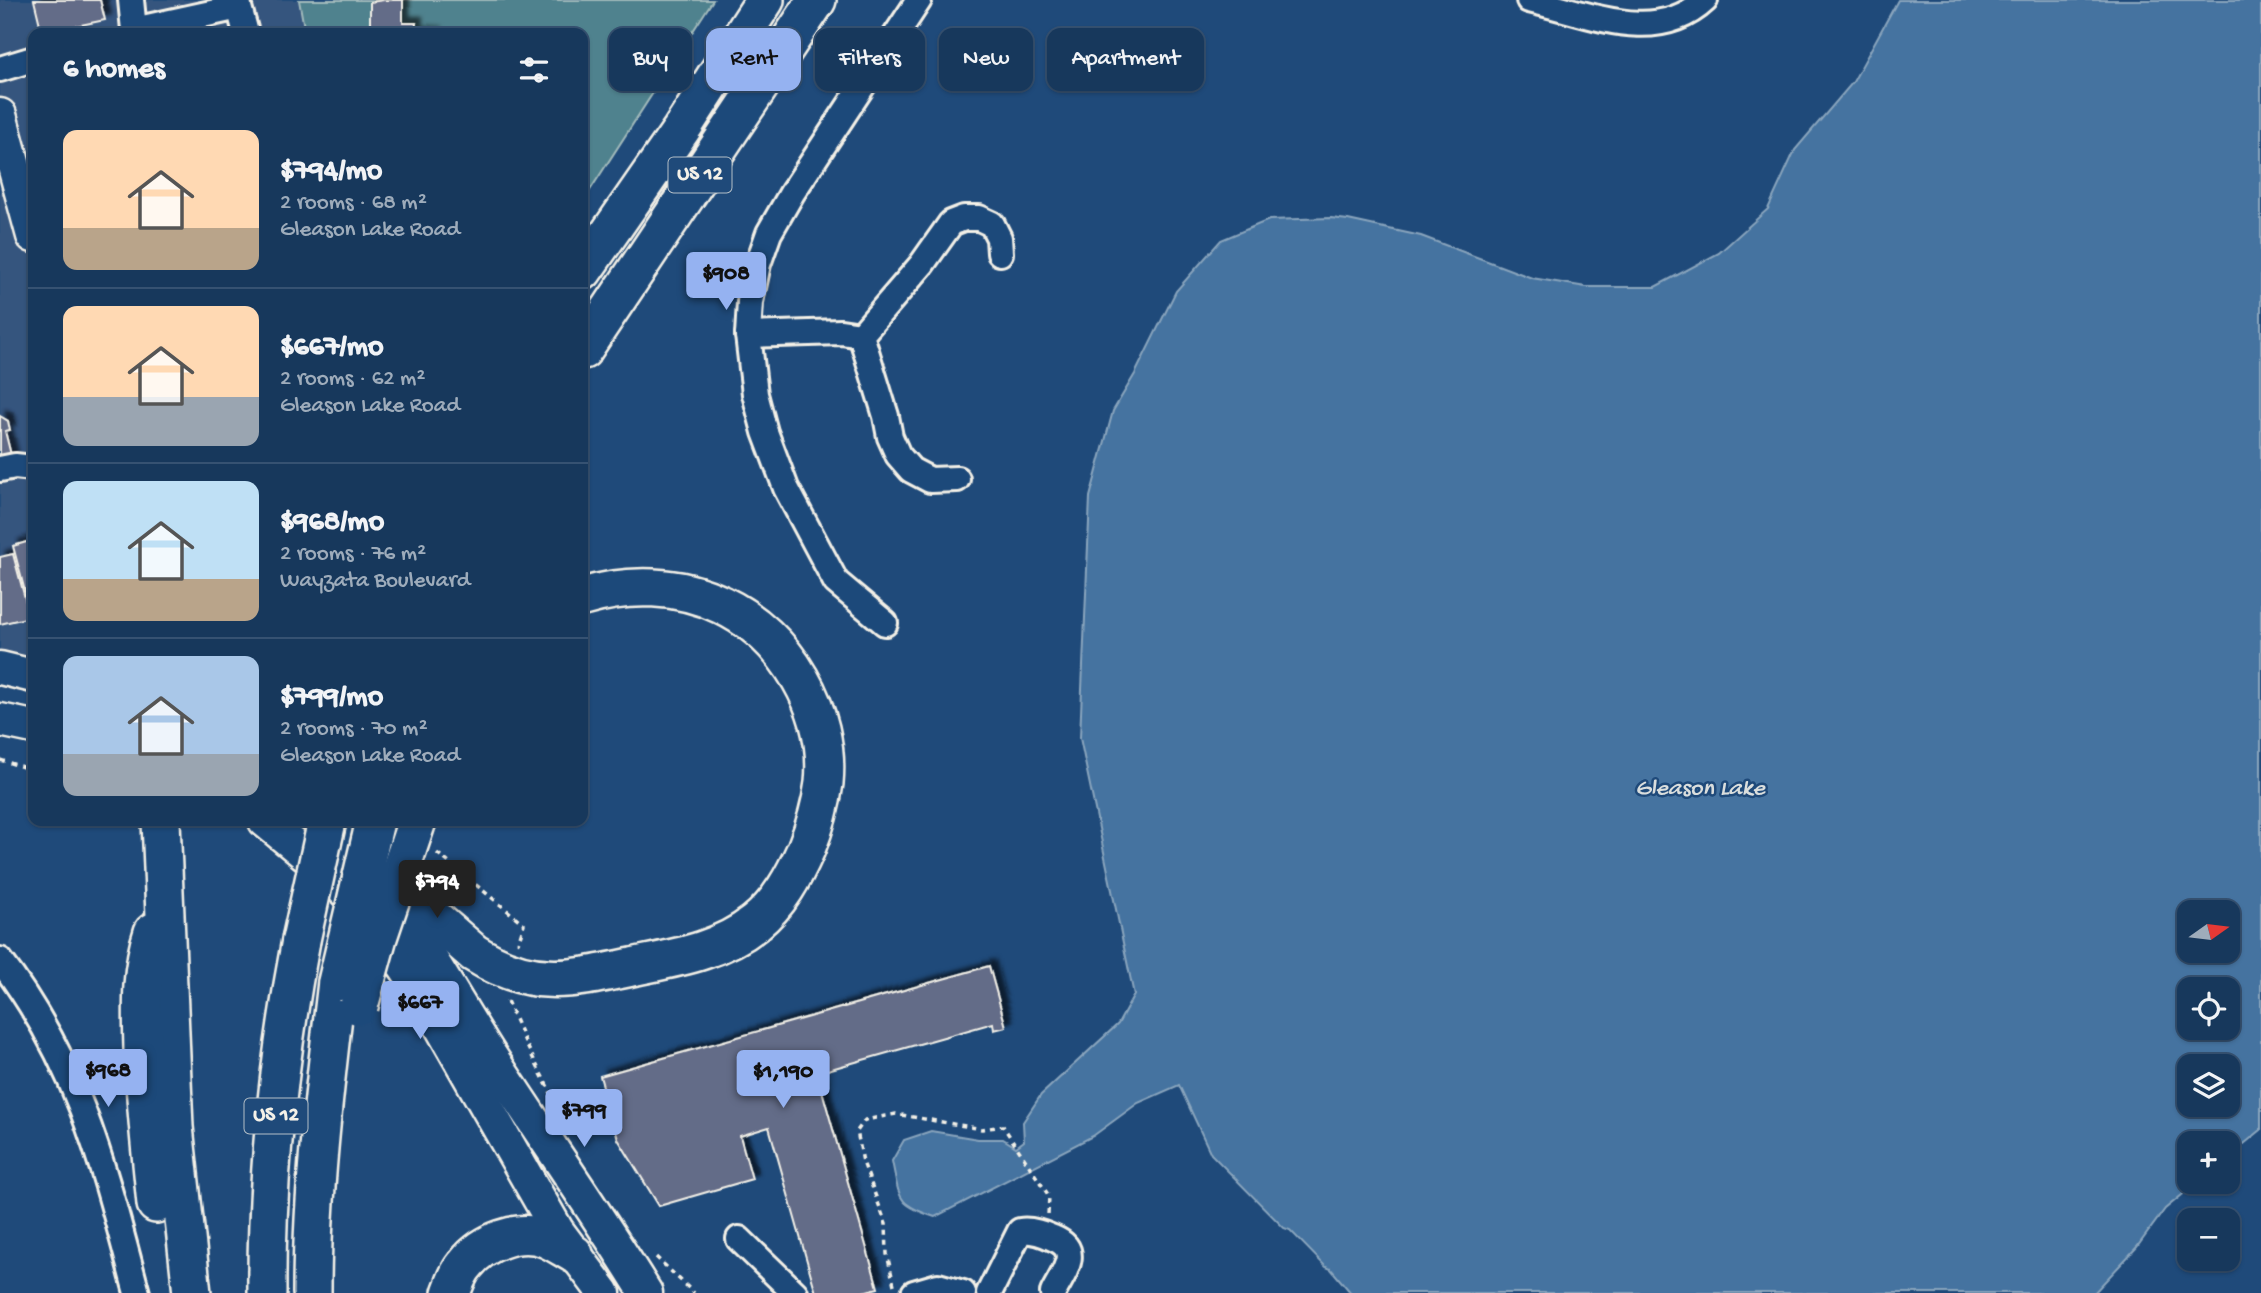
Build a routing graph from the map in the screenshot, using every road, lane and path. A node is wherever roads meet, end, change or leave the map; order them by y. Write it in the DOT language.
graph roads {
  1 [pos="131,0"];
  2 [pos="765,0"];
  3 [pos="817,0"];
  4 [pos="919,0"];
  5 [pos="1528,0"];
  6 [pos="1705,0"];
  7 [pos="239,4"];
  8 [pos="130,28"];
  9 [pos="146,28"];
  10 [pos="245,28"];
  11 [pos="28,61"];
  12 [pos="0,69"];
  13 [pos="0,115"];
  14 [pos="28,210"];
  15 [pos="1000,253"];
  16 [pos="588,264"];
  17 [pos="748,335"];
  18 [pos="861,335"];
  19 [pos="588,343"];
  20 [pos="28,467"];
  21 [pos="0,469"];
  22 [pos="957,479"];
  23 [pos="588,595"];
  24 [pos="885,623"];
  25 [pos="0,668"];
  26 [pos="28,675"];
  27 [pos="0,720"];
  28 [pos="28,726"];
  29 [pos="0,760"];
  30 [pos="28,768"];
  31 [pos="161,826"];
  32 [pos="271,826"];
  33 [pos="323,826"];
  34 [pos="326,826"];
  35 [pos="374,826"];
  36 [pos="423,834"];
  37 [pos="352,850"];
  38 [pos="165,898"];
  39 [pos="517,947"];
  40 [pos="0,960"];
  41 [pos="506,993"];
  42 [pos="348,994"];
  43 [pos="563,1117"];
  44 [pos="1042,1233"];
  45 [pos="739,1238"];
  46 [pos="650,1251"];
  47 [pos="574,1254"];
  48 [pos="137,1293"];
  49 [pos="169,1293"];
  50 [pos="192,1293"];
  51 [pos="267,1293"];
  52 [pos="312,1293"];
  53 [pos="451,1293"];
  54 [pos="604,1293"];
  55 [pos="646,1293"];
  56 [pos="694,1293"];
  57 [pos="795,1293"];
  58 [pos="896,1293"];
  59 [pos="914,1293"];
  60 [pos="963,1293"];
  61 [pos="989,1293"];
  62 [pos="1053,1293"];
  1 -- 8 [label="street"];
  2 -- 16 [label="highway, US 12"];
  3 -- 19 [label="highway, US 12"];
  4 -- 17 [label="street"];
  5 -- 6 [label="street"];
  7 -- 9 [label="street"];
  7 -- 10 [label="street"];
  11 -- 12 [label="street"];
  13 -- 14 [label="main road"];
  15 -- 18 [label="street"];
  17 -- 18 [label="street"];
  17 -- 24 [label="street"];
  18 -- 22 [label="street"];
  20 -- 21 [label="street"];
  23 -- 37 [label="highway"];
  25 -- 26 [label="main road"];
  27 -- 28 [label="main road"];
  29 -- 30 [label="path"];
  31 -- 38 [label="highway"];
  32 -- 47 [label="main road"];
  33 -- 37 [label="main road"];
  34 -- 51 [label="highway, US 12, bridge"];
  35 -- 42 [label="highway, bridge"];
  36 -- 39 [label="path"];
  36 -- 42 [label="highway, bridge"];
  37 -- 55 [label="main road"];
  38 -- 49 [label="highway"];
  38 -- 50 [label="highway"];
  40 -- 48 [label="street"];
  41 -- 43 [label="path"];
  42 -- 52 [label="highway, US 12"];
  44 -- 58 [label="path"];
  44 -- 61 [label="street"];
  44 -- 62 [label="street"];
  45 -- 57 [label="street"];
  46 -- 56 [label="path"];
  47 -- 53 [label="highway"];
  47 -- 54 [label="main road"];
  59 -- 60 [label="street"];
}
